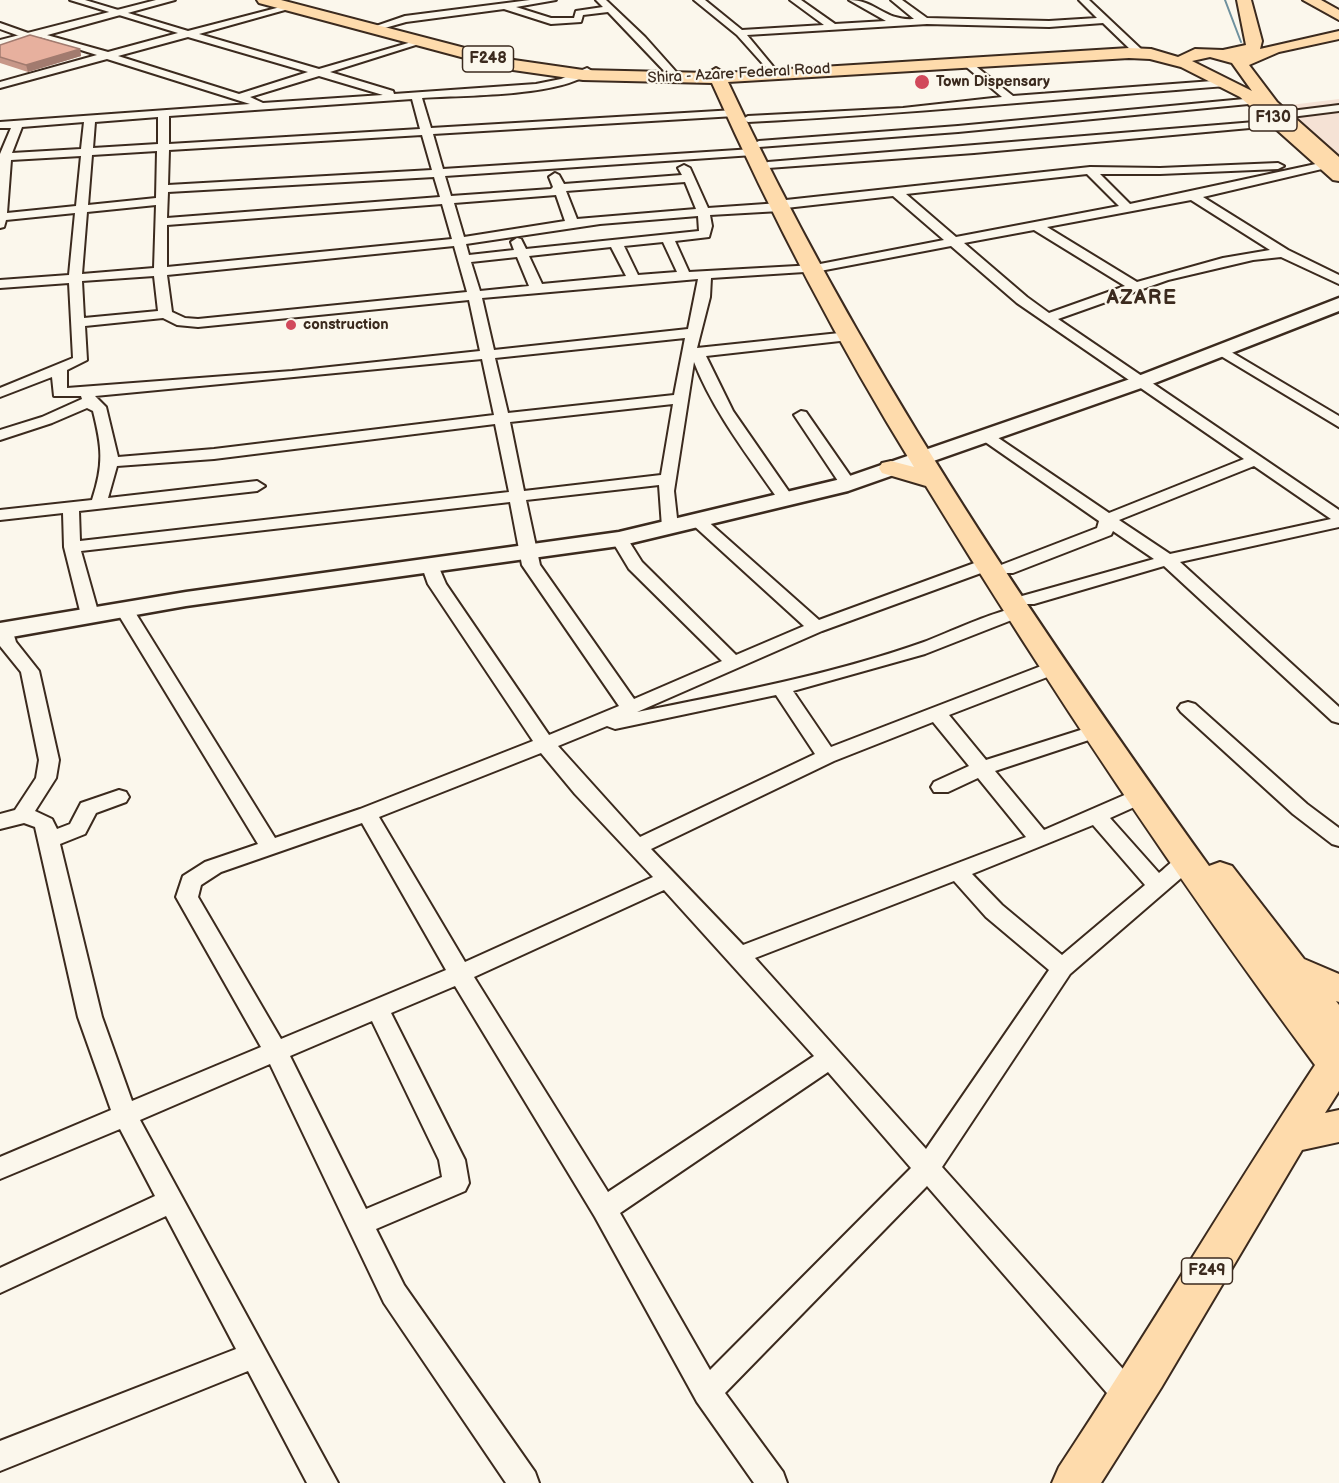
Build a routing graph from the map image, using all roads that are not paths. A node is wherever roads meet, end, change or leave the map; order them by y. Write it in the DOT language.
graph roads {
  1 [pos="75,0"];
  2 [pos="169,0"];
  3 [pos="264,0"];
  4 [pos="551,0"];
  5 [pos="601,0"];
  6 [pos="699,0"];
  7 [pos="795,0"];
  8 [pos="854,0"];
  9 [pos="896,0"];
  10 [pos="1084,0"];
  11 [pos="1244,0"];
  12 [pos="1310,0"];
  13 [pos="293,3"];
  14 [pos="502,6"];
  15 [pos="611,9"];
  16 [pos="120,13"];
  17 [pos="1339,16"];
  18 [pos="1105,20"];
  19 [pos="927,21"];
  20 [pos="897,23"];
  21 [pos="0,26"];
  22 [pos="381,26"];
  23 [pos="833,27"];
  24 [pos="740,33"];
  25 [pos="186,34"];
  26 [pos="34,35"];
  27 [pos="1339,36"];
  28 [pos="419,41"];
  29 [pos="0,44"];
  30 [pos="1136,49"];
  31 [pos="1202,53"];
  32 [pos="1221,55"];
  33 [pos="109,56"];
  34 [pos="1024,57"];
  35 [pos="968,63"];
  36 [pos="1242,65"];
  37 [pos="1192,67"];
  38 [pos="771,70"];
  39 [pos="321,72"];
  40 [pos="583,73"];
  41 [pos="673,74"];
  42 [pos="728,79"];
  43 [pos="1226,83"];
  44 [pos="0,85"];
  45 [pos="416,95"];
  46 [pos="400,96"];
  47 [pos="240,97"];
  48 [pos="1042,97"];
  49 [pos="1011,99"];
  50 [pos="1255,101"];
  51 [pos="269,107"];
  52 [pos="1339,108"];
  53 [pos="164,114"];
  54 [pos="741,116"];
  55 [pos="90,118"];
  56 [pos="1064,119"];
  57 [pos="1281,119"];
  58 [pos="18,123"];
  59 [pos="0,125"];
  60 [pos="426,132"];
  61 [pos="1085,140"];
  62 [pos="162,148"];
  63 [pos="88,150"];
  64 [pos="974,150"];
  65 [pos="760,154"];
  66 [pos="2,157"];
  67 [pos="678,158"];
  68 [pos="553,165"];
  69 [pos="1336,166"];
  70 [pos="1090,170"];
  71 [pos="1117,171"];
  72 [pos="1300,171"];
  73 [pos="437,172"];
  74 [pos="688,178"];
  75 [pos="1007,178"];
  76 [pos="558,188"];
  77 [pos="896,192"];
  78 [pos="162,195"];
  79 [pos="1193,196"];
  80 [pos="446,200"];
  81 [pos="783,206"];
  82 [pos="82,209"];
  83 [pos="1128,209"];
  84 [pos="702,212"];
  85 [pos="0,220"];
  86 [pos="160,222"];
  87 [pos="573,225"];
  88 [pos="1038,227"];
  89 [pos="512,231"];
  90 [pos="666,237"];
  91 [pos="458,242"];
  92 [pos="615,242"];
  93 [pos="954,243"];
  94 [pos="522,252"];
  95 [pos="1284,253"];
  96 [pos="464,259"];
  97 [pos="815,267"];
  98 [pos="160,270"];
  99 [pos="705,273"];
  100 [pos="684,275"];
  101 [pos="75,277"];
  102 [pos="634,279"];
  103 [pos="1339,280"];
  104 [pos="0,284"];
  105 [pos="1136,287"];
  106 [pos="537,289"];
  107 [pos="474,294"];
  108 [pos="1339,304"];
  109 [pos="165,314"];
  110 [pos="1047,318"];
  111 [pos="76,323"];
  112 [pos="693,333"];
  113 [pos="849,336"];
  114 [pos="1221,350"];
  115 [pos="694,351"];
  116 [pos="488,352"];
  117 [pos="60,369"];
  118 [pos="1140,382"];
  119 [pos="0,393"];
  120 [pos="91,396"];
  121 [pos="683,399"];
  122 [pos="801,415"];
  123 [pos="502,418"];
  124 [pos="1339,422"];
  125 [pos="0,435"];
  126 [pos="986,436"];
  127 [pos="926,457"];
  128 [pos="1256,460"];
  129 [pos="111,462"];
  130 [pos="891,468"];
  131 [pos="668,480"];
  132 [pos="934,481"];
  133 [pos="848,484"];
  134 [pos="257,486"];
  135 [pos="518,497"];
  136 [pos="786,500"];
  137 [pos="99,502"];
  138 [pos="71,506"];
  139 [pos="0,515"];
  140 [pos="1339,517"];
  141 [pos="1107,519"];
  142 [pos="698,521"];
  143 [pos="1339,522"];
  144 [pos="670,527"];
  145 [pos="619,539"];
  146 [pos="72,547"];
  147 [pos="530,552"];
  148 [pos="1167,560"];
  149 [pos="431,567"];
  150 [pos="997,567"];
  151 [pos="1022,606"];
  152 [pos="124,609"];
  153 [pos="90,615"];
  154 [pos="816,627"];
  155 [pos="2,630"];
  156 [pos="734,663"];
  157 [pos="1056,667"];
  158 [pos="781,688"];
  159 [pos="630,708"];
  160 [pos="1188,708"];
  161 [pos="936,712"];
  162 [pos="1339,717"];
  163 [pos="1098,731"];
  164 [pos="573,733"];
  165 [pos="544,744"];
  166 [pos="827,756"];
  167 [pos="980,769"];
  168 [pos="941,787"];
  169 [pos="1143,795"];
  170 [pos="119,797"];
  171 [pos="22,814"];
  172 [pos="368,814"];
  173 [pos="1096,815"];
  174 [pos="0,822"];
  175 [pos="1339,839"];
  176 [pos="1040,840"];
  177 [pos="48,841"];
  178 [pos="270,847"];
  179 [pos="636,848"];
  180 [pos="1188,861"];
  181 [pos="957,871"];
  182 [pos="666,880"];
  183 [pos="1158,886"];
  184 [pos="739,956"];
  185 [pos="1289,966"];
  186 [pos="1062,968"];
  187 [pos="460,974"];
  188 [pos="1339,988"];
  189 [pos="378,1008"];
  190 [pos="275,1050"];
  191 [pos="1338,1057"];
  192 [pos="829,1059"];
  193 [pos="125,1115"];
  194 [pos="1339,1126"];
  195 [pos="1292,1136"];
  196 [pos="0,1168"];
  197 [pos="926,1170"];
  198 [pos="171,1201"];
  199 [pos="604,1209"];
  200 [pos="360,1224"];
  201 [pos="0,1281"];
  202 [pos="254,1356"];
  203 [pos="707,1392"];
  204 [pos="1130,1398"];
  205 [pos="0,1456"];
  206 [pos="323,1483"];
  207 [pos="524,1483"];
  208 [pos="772,1483"];
  209 [pos="1075,1483"];
  1 -- 16 [label="street"];
  2 -- 16 [label="street"];
  3 -- 13 [label="main road, Shira - Azare Federal Road / F248"];
  4 -- 14 [label="street"];
  5 -- 15 [label="street"];
  6 -- 24 [label="street"];
  7 -- 23 [label="street"];
  8 -- 20 [label="street"];
  9 -- 19 [label="street"];
  10 -- 18 [label="street"];
  11 -- 32 [label="main road"];
  12 -- 17 [label="main road"];
  13 -- 22 [label="main road, Shira - Azare Federal Road / F248"];
  13 -- 25 [label="street"];
  13 -- 28 [label="main road, Shira - Azare Federal Road / F248"];
  14 -- 15 [label="street"];
  14 -- 22 [label="street"];
  15 -- 41 [label="street"];
  16 -- 25 [label="street"];
  16 -- 26 [label="street"];
  18 -- 19 [label="street"];
  18 -- 30 [label="street"];
  19 -- 20 [label="street"];
  20 -- 23 [label="street"];
  21 -- 26 [label="street"];
  22 -- 40 [label="main road, Shira - Azare Federal Road / F248"];
  23 -- 24 [label="street"];
  24 -- 38 [label="street"];
  25 -- 33 [label="street"];
  25 -- 39 [label="street"];
  26 -- 29 [label="street"];
  26 -- 33 [label="street"];
  27 -- 36 [label="main road"];
  28 -- 39 [label="street"];
  28 -- 40 [label="main road, Shira - Azare Federal Road / F248"];
  30 -- 31 [label="main road, Shira - Azare Federal Road / F248"];
  30 -- 34 [label="main road, Shira - Azare Federal Road / F248"];
  31 -- 32 [label="main road, Shira - Azare Federal Road"];
  31 -- 37 [label="main road"];
  32 -- 36 [label="main road"];
  33 -- 44 [label="street"];
  33 -- 47 [label="street"];
  34 -- 35 [label="main road, Shira - Azare Federal Road / F248"];
  34 -- 37 [label="main road, Shira - Azare Federal Road / F248"];
  34 -- 38 [label="main road, Shira - Azare Federal Road / F248"];
  35 -- 42 [label="main road, Shira - Azare Federal Road / F248"];
  35 -- 49 [label="street"];
  36 -- 37 [label="main road"];
  36 -- 57 [label="main road, F130"];
  37 -- 43 [label="main road, F130"];
  38 -- 42 [label="main road, Shira - Azare Federal Road / F248"];
  39 -- 46 [label="street"];
  39 -- 47 [label="street"];
  40 -- 41 [label="main road, Shira - Azare Federal Road / F248"];
  40 -- 42 [label="main road, Shira - Azare Federal Road / F248"];
  40 -- 45 [label="street"];
  41 -- 42 [label="main road, Shira - Azare Federal Road / F248"];
  42 -- 54 [label="main road"];
  43 -- 48 [label="street"];
  43 -- 50 [label="main road, F130"];
  45 -- 46 [label="street"];
  45 -- 60 [label="street"];
  46 -- 51 [label="street"];
  47 -- 51 [label="street"];
  48 -- 49 [label="street"];
  48 -- 56 [label="street"];
  49 -- 54 [label="street"];
  50 -- 56 [label="street"];
  50 -- 57 [label="main road, F130"];
  51 -- 53 [label="street"];
  52 -- 57 [label="street"];
  53 -- 55 [label="street"];
  53 -- 62 [label="street"];
  54 -- 60 [label="street"];
  54 -- 65 [label="main road"];
  55 -- 58 [label="street"];
  55 -- 63 [label="street"];
  56 -- 61 [label="street"];
  56 -- 65 [label="street"];
  57 -- 61 [label="street"];
  57 -- 69 [label="main road, F130"];
  58 -- 59 [label="street"];
  58 -- 66 [label="street"];
  60 -- 62 [label="street"];
  60 -- 73 [label="street"];
  61 -- 64 [label="street"];
  61 -- 71 [label="street"];
  62 -- 63 [label="street"];
  62 -- 78 [label="street"];
  63 -- 66 [label="street"];
  63 -- 82 [label="street"];
  64 -- 65 [label="street"];
  64 -- 75 [label="street"];
  65 -- 67 [label="street"];
  65 -- 81 [label="main road"];
  66 -- 85 [label="street"];
  67 -- 68 [label="street"];
  67 -- 74 [label="street"];
  68 -- 73 [label="street"];
  68 -- 76 [label="street"];
  69 -- 72 [label="street"];
  70 -- 71 [label="street"];
  70 -- 75 [label="street"];
  70 -- 83 [label="street"];
  71 -- 72 [label="street"];
  72 -- 79 [label="street"];
  73 -- 78 [label="street"];
  73 -- 80 [label="street"];
  74 -- 76 [label="street"];
  74 -- 84 [label="street"];
  75 -- 77 [label="street"];
  76 -- 80 [label="street"];
  76 -- 87 [label="street"];
  77 -- 81 [label="street"];
  77 -- 93 [label="street"];
  78 -- 82 [label="street"];
  78 -- 86 [label="street"];
  79 -- 83 [label="street"];
  79 -- 95 [label="street"];
  80 -- 86 [label="street"];
  80 -- 91 [label="street"];
  81 -- 84 [label="street"];
  81 -- 97 [label="main road"];
  82 -- 85 [label="street"];
  82 -- 101 [label="street"];
  83 -- 88 [label="street"];
  84 -- 87 [label="street"];
  84 -- 90 [label="street"];
  86 -- 98 [label="street"];
  87 -- 89 [label="street"];
  88 -- 93 [label="street"];
  88 -- 105 [label="street"];
  89 -- 91 [label="street"];
  89 -- 94 [label="street"];
  90 -- 92 [label="street"];
  90 -- 100 [label="street"];
  91 -- 96 [label="street"];
  91 -- 98 [label="street"];
  92 -- 94 [label="street"];
  92 -- 102 [label="street"];
  93 -- 97 [label="street"];
  93 -- 110 [label="street"];
  94 -- 96 [label="street"];
  94 -- 106 [label="street"];
  95 -- 103 [label="street"];
  95 -- 105 [label="street"];
  96 -- 107 [label="street"];
  97 -- 99 [label="street"];
  97 -- 113 [label="main road"];
  97 -- 127 [label="main road"];
  98 -- 101 [label="street"];
  98 -- 109 [label="street"];
  99 -- 100 [label="street"];
  99 -- 112 [label="street"];
  100 -- 102 [label="street"];
  101 -- 104 [label="street"];
  101 -- 111 [label="street"];
  102 -- 106 [label="street"];
  105 -- 110 [label="street"];
  106 -- 107 [label="street"];
  107 -- 109 [label="street"];
  107 -- 116 [label="street"];
  108 -- 114 [label="main road"];
  109 -- 111 [label="street"];
  110 -- 118 [label="street"];
  111 -- 117 [label="street"];
  112 -- 115 [label="street"];
  112 -- 116 [label="street"];
  113 -- 115 [label="street"];
  113 -- 127 [label="main road"];
  114 -- 118 [label="main road"];
  114 -- 124 [label="street"];
  115 -- 121 [label="street"];
  115 -- 136 [label="street"];
  116 -- 120 [label="street"];
  116 -- 123 [label="street"];
  117 -- 119 [label="street"];
  117 -- 120 [label="street"];
  118 -- 126 [label="main road"];
  118 -- 128 [label="street"];
  120 -- 125 [label="street"];
  120 -- 129 [label="street"];
  121 -- 123 [label="street"];
  121 -- 131 [label="street"];
  122 -- 133 [label="street"];
  123 -- 129 [label="street"];
  123 -- 135 [label="street"];
  126 -- 127 [label="main road"];
  126 -- 141 [label="street"];
  127 -- 130 [label="main road"];
  127 -- 132 [label="main road"];
  127 -- 150 [label="main road"];
  128 -- 140 [label="street"];
  128 -- 141 [label="street"];
  129 -- 137 [label="street"];
  130 -- 132 [label="main road"];
  130 -- 133 [label="main road"];
  131 -- 135 [label="street"];
  131 -- 144 [label="street"];
  132 -- 150 [label="main road"];
  133 -- 136 [label="main road"];
  134 -- 137 [label="street"];
  135 -- 146 [label="street"];
  135 -- 147 [label="street"];
  136 -- 142 [label="main road"];
  137 -- 138 [label="street"];
  138 -- 139 [label="street"];
  138 -- 146 [label="street"];
  141 -- 148 [label="street"];
  141 -- 150 [label="street"];
  142 -- 144 [label="main road"];
  142 -- 154 [label="street"];
  143 -- 148 [label="street"];
  144 -- 145 [label="main road"];
  145 -- 147 [label="main road"];
  145 -- 156 [label="street"];
  146 -- 153 [label="street"];
  147 -- 149 [label="main road"];
  147 -- 159 [label="street"];
  148 -- 151 [label="street"];
  148 -- 162 [label="street"];
  149 -- 152 [label="main road"];
  149 -- 165 [label="street"];
  150 -- 151 [label="main road"];
  150 -- 154 [label="street"];
  151 -- 157 [label="main road"];
  151 -- 158 [label="street"];
  151 -- 185 [label="main road"];
  152 -- 153 [label="main road"];
  152 -- 178 [label="street"];
  153 -- 155 [label="main road"];
  154 -- 156 [label="street"];
  155 -- 171 [label="street"];
  156 -- 159 [label="street"];
  157 -- 161 [label="street"];
  157 -- 163 [label="main road"];
  158 -- 164 [label="street"];
  158 -- 166 [label="street"];
  159 -- 164 [label="street"];
  160 -- 175 [label="street"];
  161 -- 166 [label="street"];
  161 -- 167 [label="street"];
  163 -- 167 [label="street"];
  163 -- 169 [label="main road"];
  164 -- 165 [label="street"];
  165 -- 172 [label="street"];
  165 -- 179 [label="street"];
  166 -- 179 [label="street"];
  167 -- 168 [label="street"];
  167 -- 176 [label="street"];
  169 -- 173 [label="street"];
  169 -- 180 [label="main road"];
  170 -- 177 [label="street"];
  171 -- 174 [label="street"];
  171 -- 177 [label="street"];
  172 -- 178 [label="street"];
  172 -- 187 [label="street"];
  173 -- 176 [label="street"];
  173 -- 183 [label="street"];
  176 -- 181 [label="street"];
  177 -- 193 [label="street"];
  178 -- 190 [label="street"];
  179 -- 182 [label="street"];
  180 -- 183 [label="street"];
  180 -- 191 [label="main road"];
  181 -- 184 [label="street"];
  181 -- 186 [label="street"];
  182 -- 184 [label="street"];
  182 -- 187 [label="street"];
  183 -- 186 [label="street"];
  184 -- 192 [label="street"];
  185 -- 188 [label="main road"];
  185 -- 191 [label="main road"];
  186 -- 197 [label="street"];
  187 -- 189 [label="street"];
  187 -- 199 [label="street"];
  189 -- 190 [label="street"];
  189 -- 200 [label="street"];
  190 -- 193 [label="street"];
  190 -- 200 [label="street"];
  191 -- 195 [label="main road, F249"];
  192 -- 197 [label="street"];
  192 -- 199 [label="street"];
  193 -- 196 [label="street"];
  193 -- 198 [label="street"];
  194 -- 195 [label="main road"];
  195 -- 204 [label="main road, F249"];
  197 -- 203 [label="street"];
  197 -- 204 [label="street"];
  198 -- 201 [label="street"];
  198 -- 202 [label="street"];
  199 -- 203 [label="street"];
  200 -- 207 [label="street"];
  202 -- 205 [label="street"];
  202 -- 206 [label="street"];
  203 -- 208 [label="street"];
  204 -- 209 [label="main road, F249"];
}
